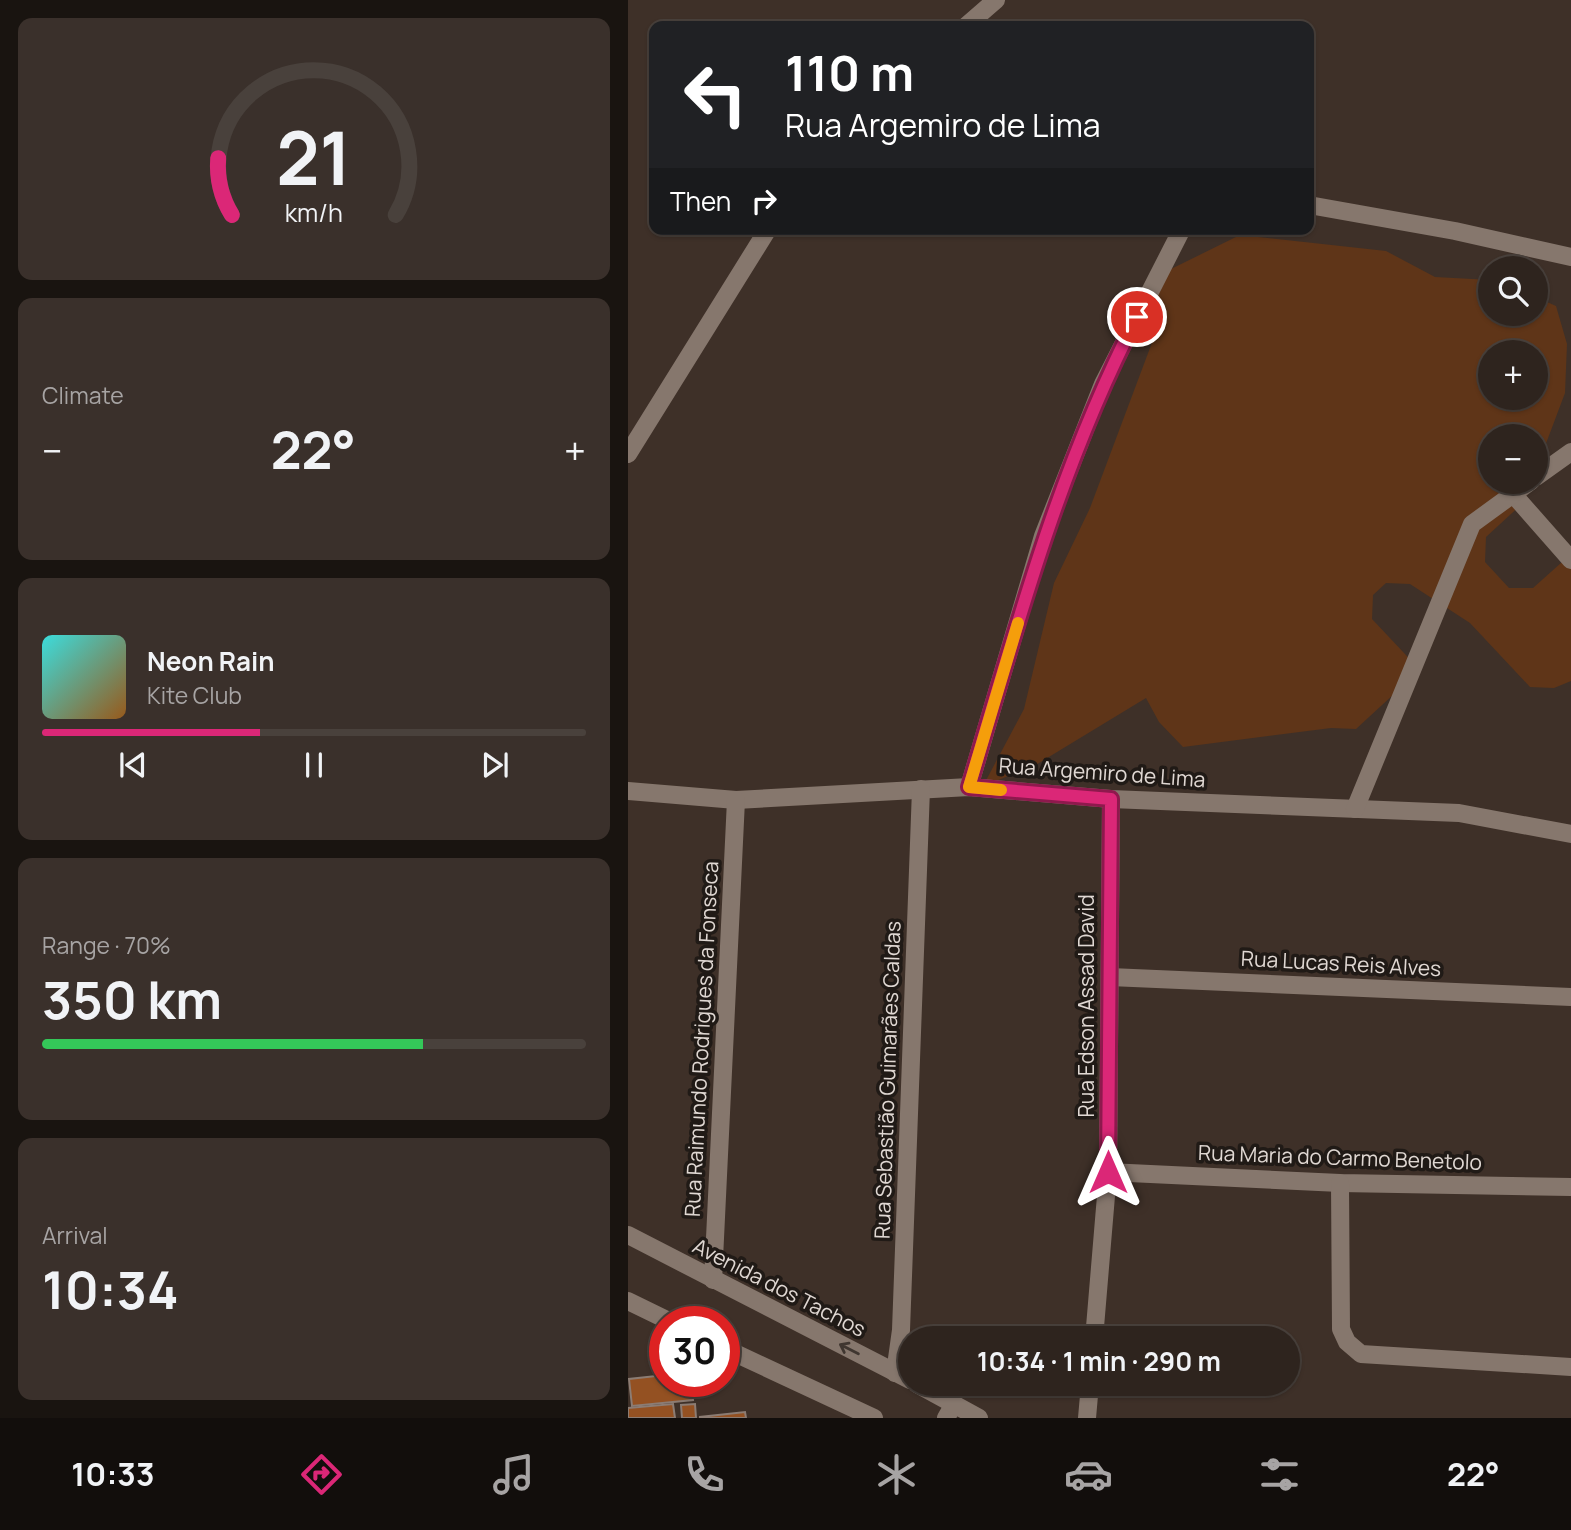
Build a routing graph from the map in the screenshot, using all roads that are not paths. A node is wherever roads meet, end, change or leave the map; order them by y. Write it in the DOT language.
graph roads {
  1 [pos="996,0"];
  2 [pos="972,21"];
  3 [pos="1314,206"];
  4 [pos="764,235"];
  5 [pos="1179,235"];
  6 [pos="1571,257"];
  7 [pos="1571,452"];
  8 [pos="628,454"];
  9 [pos="1548,468"];
  10 [pos="1513,494"];
  11 [pos="1571,560"];
  12 [pos="969,787"];
  13 [pos="921,789"];
  14 [pos="628,791"];
  15 [pos="1111,799"];
  16 [pos="736,800"];
  17 [pos="1355,809"];
  18 [pos="1571,834"];
  19 [pos="1110,977"];
  20 [pos="1571,997"];
  21 [pos="1108,1172"];
  22 [pos="1340,1183"];
  23 [pos="1571,1187"];
  24 [pos="628,1235"];
  25 [pos="713,1280"];
  26 [pos="628,1301"];
  27 [pos="649,1311"];
  28 [pos="901,1326"];
  29 [pos="1095,1326"];
  30 [pos="740,1355"];
  31 [pos="1571,1367"];
  32 [pos="898,1373"];
  33 [pos="932,1396"];
  34 [pos="1089,1396"];
  35 [pos="950,1411"];
  36 [pos="874,1418"];
  37 [pos="979,1418"];
  38 [pos="1087,1418"];
  1 -- 2 [label="street"];
  3 -- 6 [label="street"];
  4 -- 8 [label="street"];
  5 -- 12 [label="street"];
  7 -- 9 [label="street"];
  10 -- 11 [label="street"];
  10 -- 17 [label="street"];
  12 -- 13 [label="street, Rua Argemiro de Lima"];
  12 -- 15 [label="street, Rua Argemiro de Lima"];
  13 -- 16 [label="street, Rua Argemiro de Lima"];
  13 -- 28 [label="street, Rua Sebastião Guimarães Caldas"];
  14 -- 16 [label="street, Rua Argemiro de Lima"];
  15 -- 17 [label="street, Rua Argemiro de Lima"];
  15 -- 19 [label="street, Rua Edson Assad David"];
  16 -- 25 [label="street, Rua Raimundo Rodrigues da Fonseca"];
  17 -- 18 [label="street, Rua Argemiro de Lima"];
  19 -- 20 [label="street, Rua Lucas Reis Alves"];
  19 -- 21 [label="street, Rua Edson Assad David"];
  21 -- 22 [label="street, Rua Maria do Carmo Benetolo"];
  21 -- 29 [label="street, Rua Edson Assad David"];
  22 -- 23 [label="street, Rua Maria do Carmo Benetolo"];
  22 -- 31 [label="street"];
  24 -- 25 [label="street, Avenida dos Tachos"];
  32 -- 25 [label="street, Avenida dos Tachos, one-way"];
  26 -- 27 [label="street"];
  30 -- 36 [label="street"];
  33 -- 35 [label="street"];
  34 -- 38 [label="street"];
  35 -- 37 [label="street"];
}
